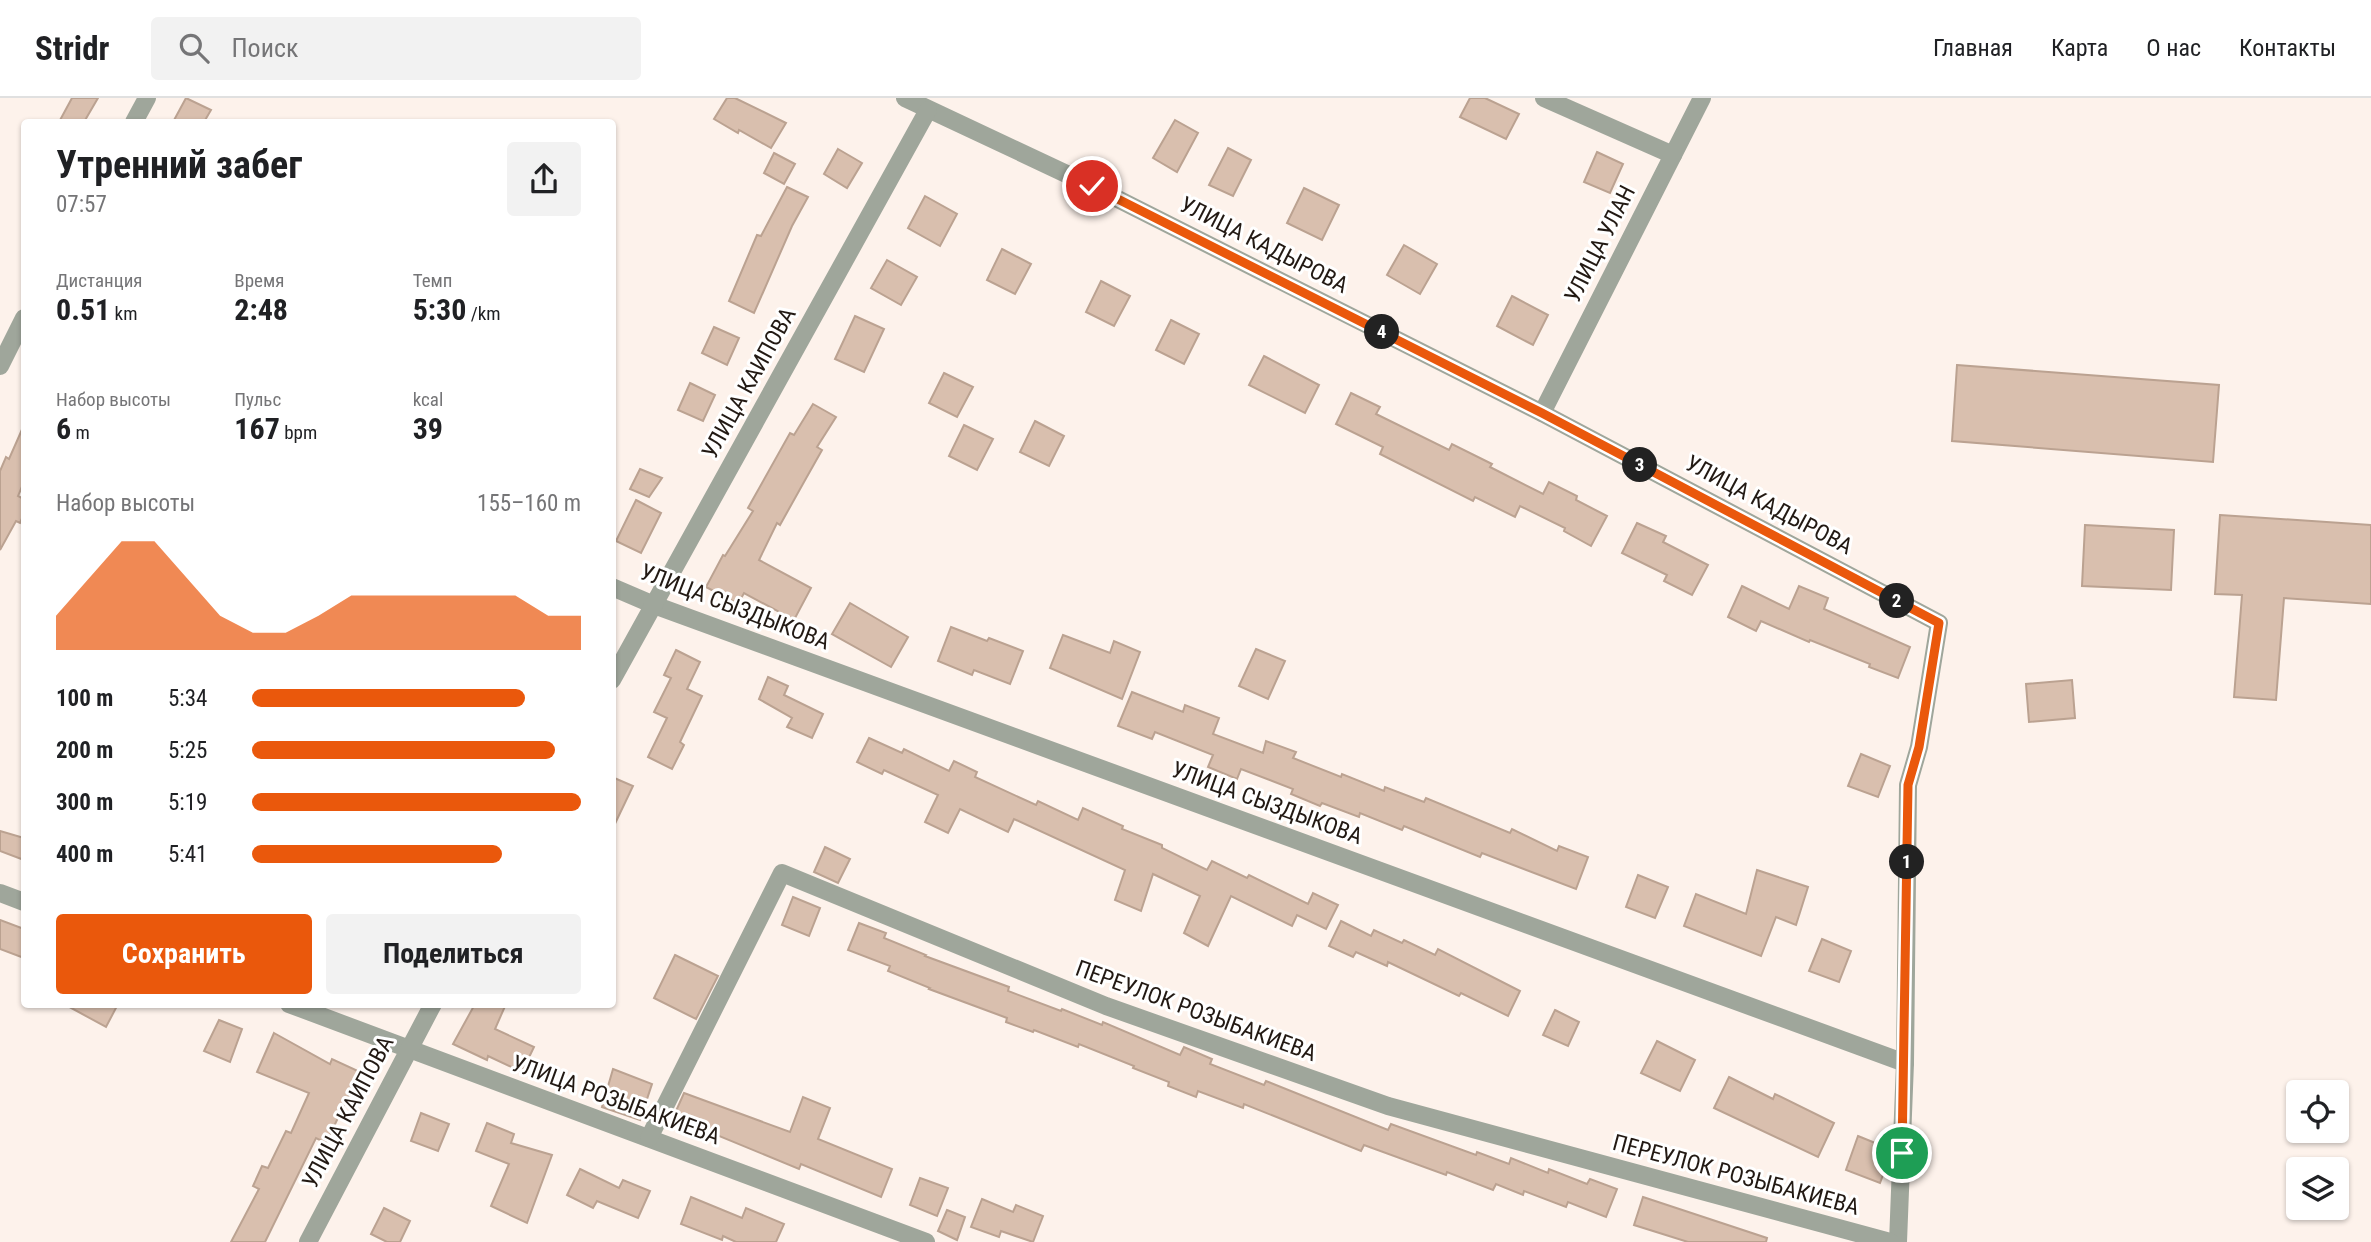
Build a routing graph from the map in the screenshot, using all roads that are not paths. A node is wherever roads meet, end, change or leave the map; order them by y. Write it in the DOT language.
graph roads {
  1 [pos="147,98"];
  2 [pos="905,98"];
  3 [pos="1544,98"];
  4 [pos="1702,98"];
  5 [pos="928,110"];
  6 [pos="136,119"];
  7 [pos="1673,155"];
  8 [pos="0,324"];
  9 [pos="21,328"];
  10 [pos="21,330"];
  11 [pos="0,366"];
  12 [pos="1542,413"];
  13 [pos="616,589"];
  14 [pos="654,605"];
  15 [pos="616,673"];
  16 [pos="0,893"];
  17 [pos="21,901"];
  18 [pos="299,1008"];
  19 [pos="431,1008"];
  20 [pos="407,1050"];
  21 [pos="1905,1063"];
  22 [pos="649,1138"];
  23 [pos="308,1242"];
  24 [pos="926,1242"];
  25 [pos="1890,1242"];
  26 [pos="1898,1242"];
  1 -- 6 [label="street"];
  2 -- 5 [label="street, УЛИЦА КАДЫРОВА"];
  3 -- 7 [label="street"];
  4 -- 7 [label="street, УЛИЦА УЛАН"];
  5 -- 12 [label="street, УЛИЦА КАДЫРОВА"];
  5 -- 14 [label="street, УЛИЦА КАИПОВА"];
  7 -- 12 [label="street, УЛИЦА УЛАН"];
  8 -- 9 [label="street"];
  10 -- 11 [label="street"];
  12 -- 21 [label="street, УЛИЦА КАДЫРОВА"];
  13 -- 14 [label="street, УЛИЦА СЫЗДЫКОВА"];
  14 -- 15 [label="street, УЛИЦА КАИПОВА"];
  14 -- 21 [label="street, УЛИЦА СЫЗДЫКОВА"];
  16 -- 17 [label="street"];
  18 -- 20 [label="street, УЛИЦА РОЗЫБАКИЕВА"];
  19 -- 20 [label="street, УЛИЦА КАИПОВА"];
  20 -- 22 [label="street, УЛИЦА РОЗЫБАКИЕВА"];
  20 -- 23 [label="street, УЛИЦА КАИПОВА"];
  21 -- 26 [label="street, УЛИЦА КАДЫРОВА"];
  22 -- 24 [label="street, УЛИЦА РОЗЫБАКИЕВА"];
  22 -- 25 [label="street, ПЕРЕУЛОК РОЗЫБАКИЕВА"];
}
